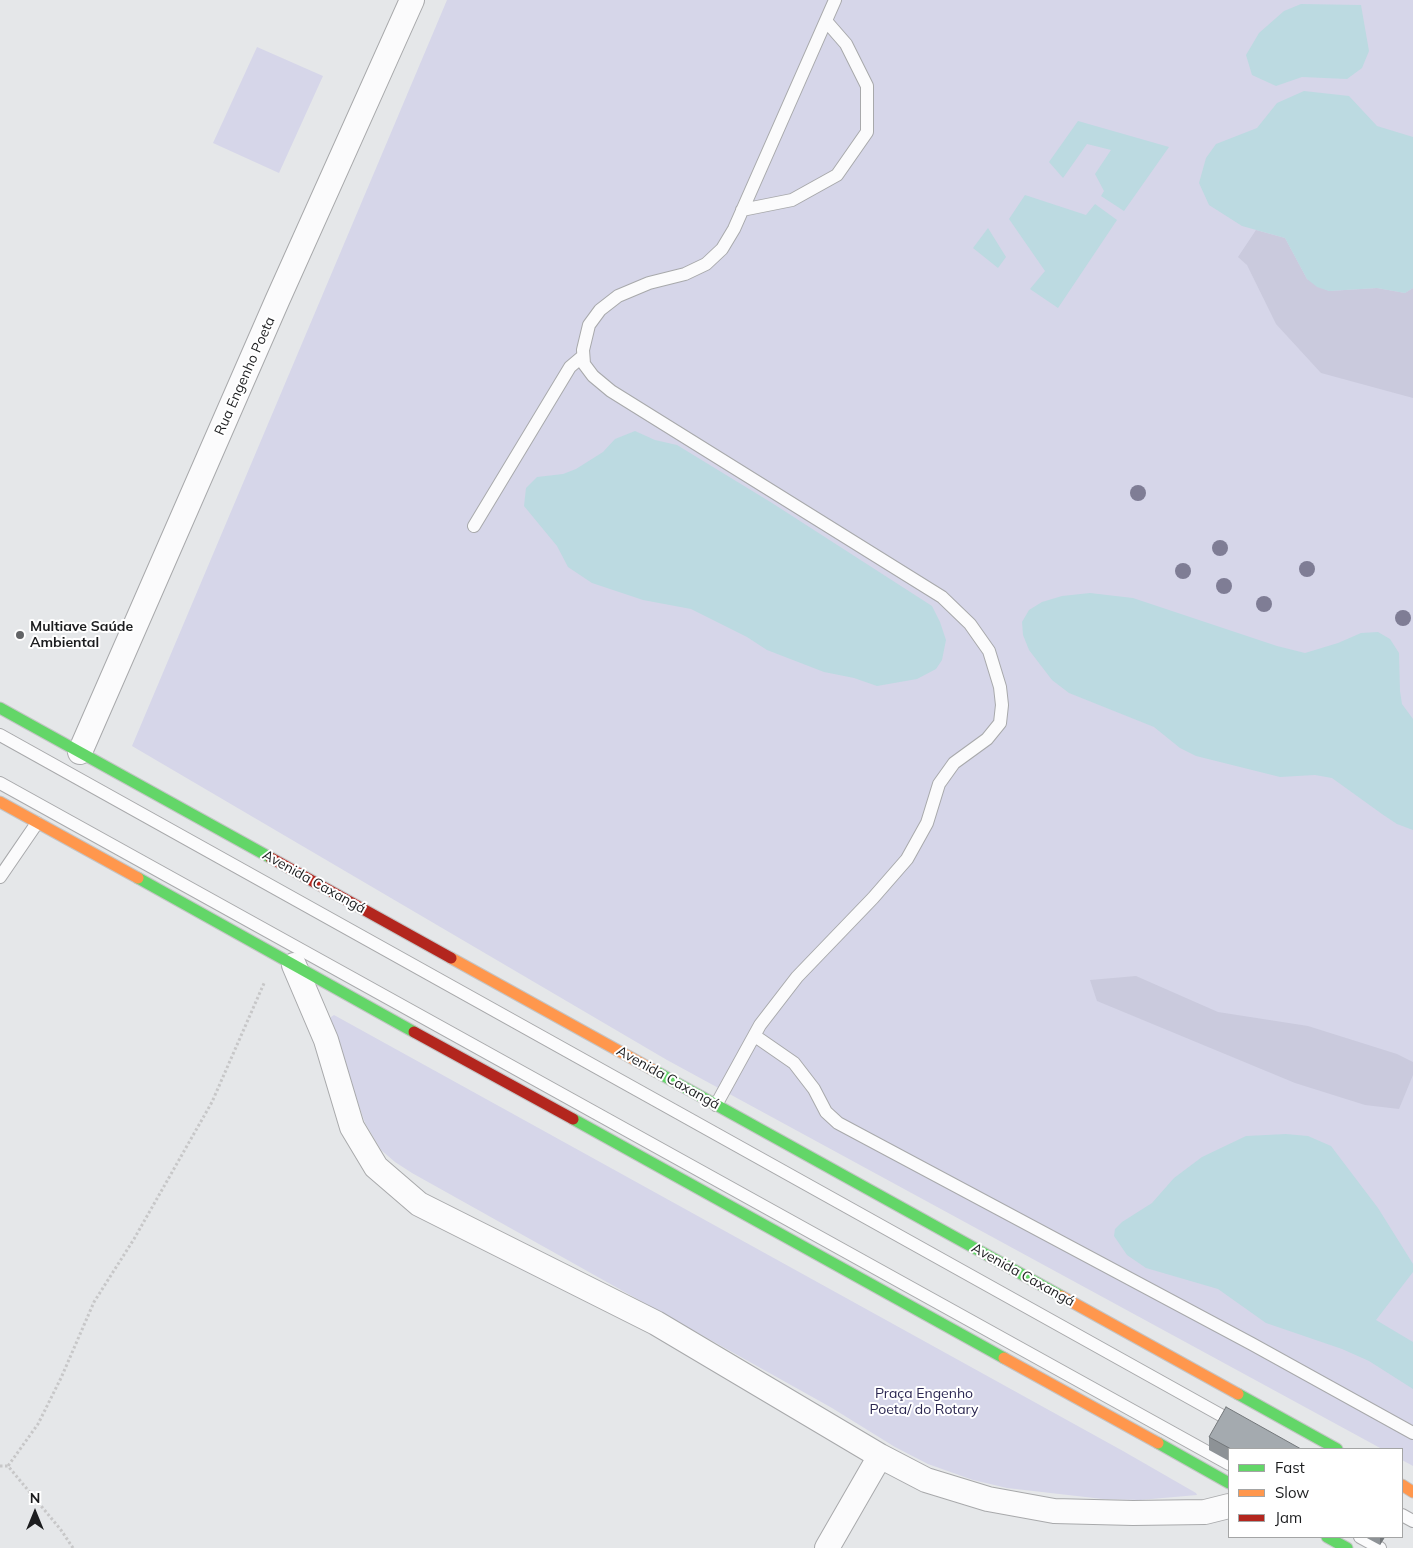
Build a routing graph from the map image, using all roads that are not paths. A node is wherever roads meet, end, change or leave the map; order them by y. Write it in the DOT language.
graph roads {
  1 [pos="412,0"];
  2 [pos="835,0"];
  3 [pos="826,21"];
  4 [pos="742,210"];
  5 [pos="584,356"];
  6 [pos="474,526"];
  7 [pos="0,708"];
  8 [pos="0,735"];
  9 [pos="80,752"];
  10 [pos="0,783"];
  11 [pos="0,802"];
  12 [pos="37,822"];
  13 [pos="0,877"];
  14 [pos="285,960"];
  15 [pos="755,1036"];
  16 [pos="716,1105"];
  17 [pos="1250,1430"];
  18 [pos="1413,1433"];
  19 [pos="1335,1448"];
  20 [pos="880,1456"];
  21 [pos="1228,1463"];
  22 [pos="1228,1482"];
  23 [pos="1228,1506"];
  24 [pos="1329,1538"];
  25 [pos="1362,1538"];
  26 [pos="827,1548"];
  27 [pos="1347,1548"];
  28 [pos="1380,1548"];
  1 -- 9 [label="street, Rua Engenho Poeta"];
  2 -- 3 [label="lane"];
  3 -- 4 [label="lane"];
  3 -- 4 [label="lane"];
  4 -- 5 [label="lane"];
  5 -- 6 [label="lane"];
  5 -- 15 [label="lane"];
  7 -- 9 [label="main road, Avenida Caxangá"];
  8 -- 17 [label="lane"];
  9 -- 16 [label="main road, Avenida Caxangá"];
  10 -- 21 [label="lane"];
  11 -- 12 [label="main road"];
  12 -- 13 [label="lane"];
  12 -- 14 [label="main road"];
  14 -- 20 [label="street"];
  14 -- 22 [label="main road"];
  15 -- 16 [label="lane"];
  15 -- 18 [label="lane"];
  16 -- 19 [label="main road, Avenida Caxangá"];
  20 -- 23 [label="street"];
  20 -- 26 [label="street"];
  24 -- 27 [label="main road"];
  25 -- 28 [label="lane"];
}
